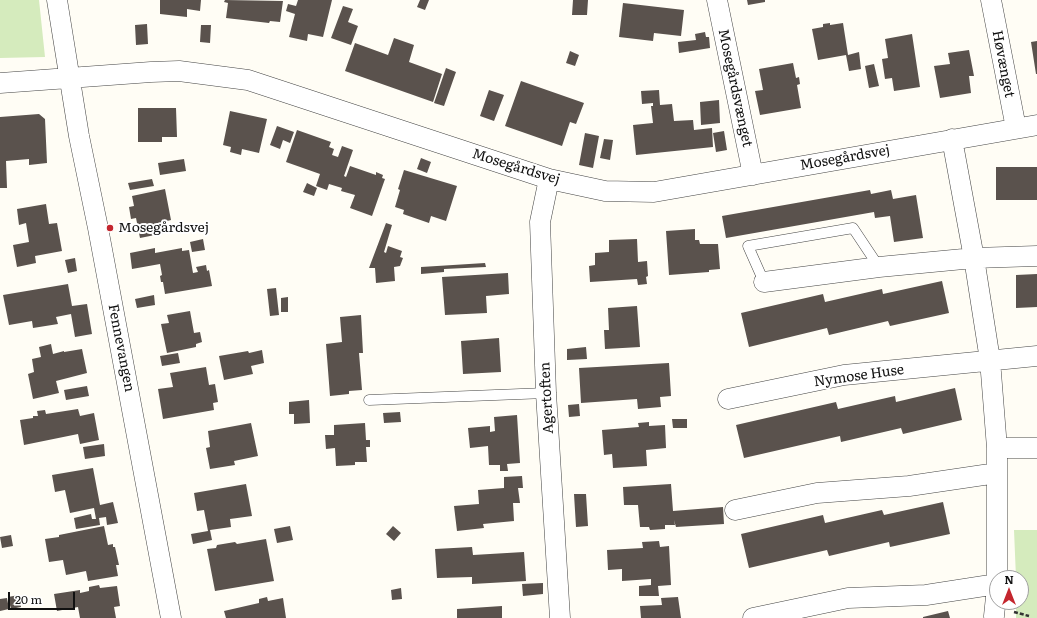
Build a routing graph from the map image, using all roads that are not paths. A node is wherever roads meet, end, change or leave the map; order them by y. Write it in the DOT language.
graph roads {
  1 [pos="57,0"];
  2 [pos="717,0"];
  3 [pos="991,0"];
  4 [pos="70,78"];
  5 [pos="0,83"];
  6 [pos="1037,125"];
  7 [pos="1016,128"];
  8 [pos="952,139"];
  9 [pos="753,175"];
  10 [pos="549,179"];
  11 [pos="1037,256"];
  12 [pos="974,258"];
  13 [pos="879,266"];
  14 [pos="764,282"];
  15 [pos="1037,356"];
  16 [pos="990,360"];
  17 [pos="546,393"];
  18 [pos="728,399"];
  19 [pos="370,400"];
  20 [pos="996,448"];
  21 [pos="1037,448"];
  22 [pos="996,473"];
  23 [pos="735,510"];
  24 [pos="997,570"];
  25 [pos="989,587"];
  26 [pos="995,610"];
  27 [pos="994,616"];
  28 [pos="171,618"];
  29 [pos="560,618"];
  30 [pos="753,618"];
  1 -- 4 [label="street, Fennevangen"];
  2 -- 9 [label="street, Mosegårdsvænget"];
  3 -- 7 [label="street, Høvænget"];
  4 -- 5 [label="street, Mosegårdsvej"];
  4 -- 10 [label="street, Mosegårdsvej"];
  4 -- 28 [label="street, Fennevangen"];
  6 -- 7 [label="street, Mosegårdsvej"];
  7 -- 8 [label="street, Mosegårdsvej"];
  8 -- 9 [label="street, Mosegårdsvej"];
  8 -- 12 [label="street"];
  9 -- 10 [label="street, Mosegårdsvej"];
  10 -- 17 [label="street, Agertoften"];
  11 -- 12 [label="street"];
  12 -- 13 [label="street"];
  12 -- 16 [label="street"];
  13 -- 14 [label="street"];
  13 -- 14 [label="lane"];
  15 -- 16 [label="street, Nymose Huse"];
  16 -- 18 [label="street, Nymose Huse"];
  16 -- 20 [label="street"];
  17 -- 19 [label="lane"];
  17 -- 29 [label="street, Agertoften"];
  20 -- 21 [label="street"];
  20 -- 22 [label="street"];
  22 -- 23 [label="street"];
  22 -- 24 [label="street"];
  25 -- 30 [label="street"];
  26 -- 27 [label="street"];
}
